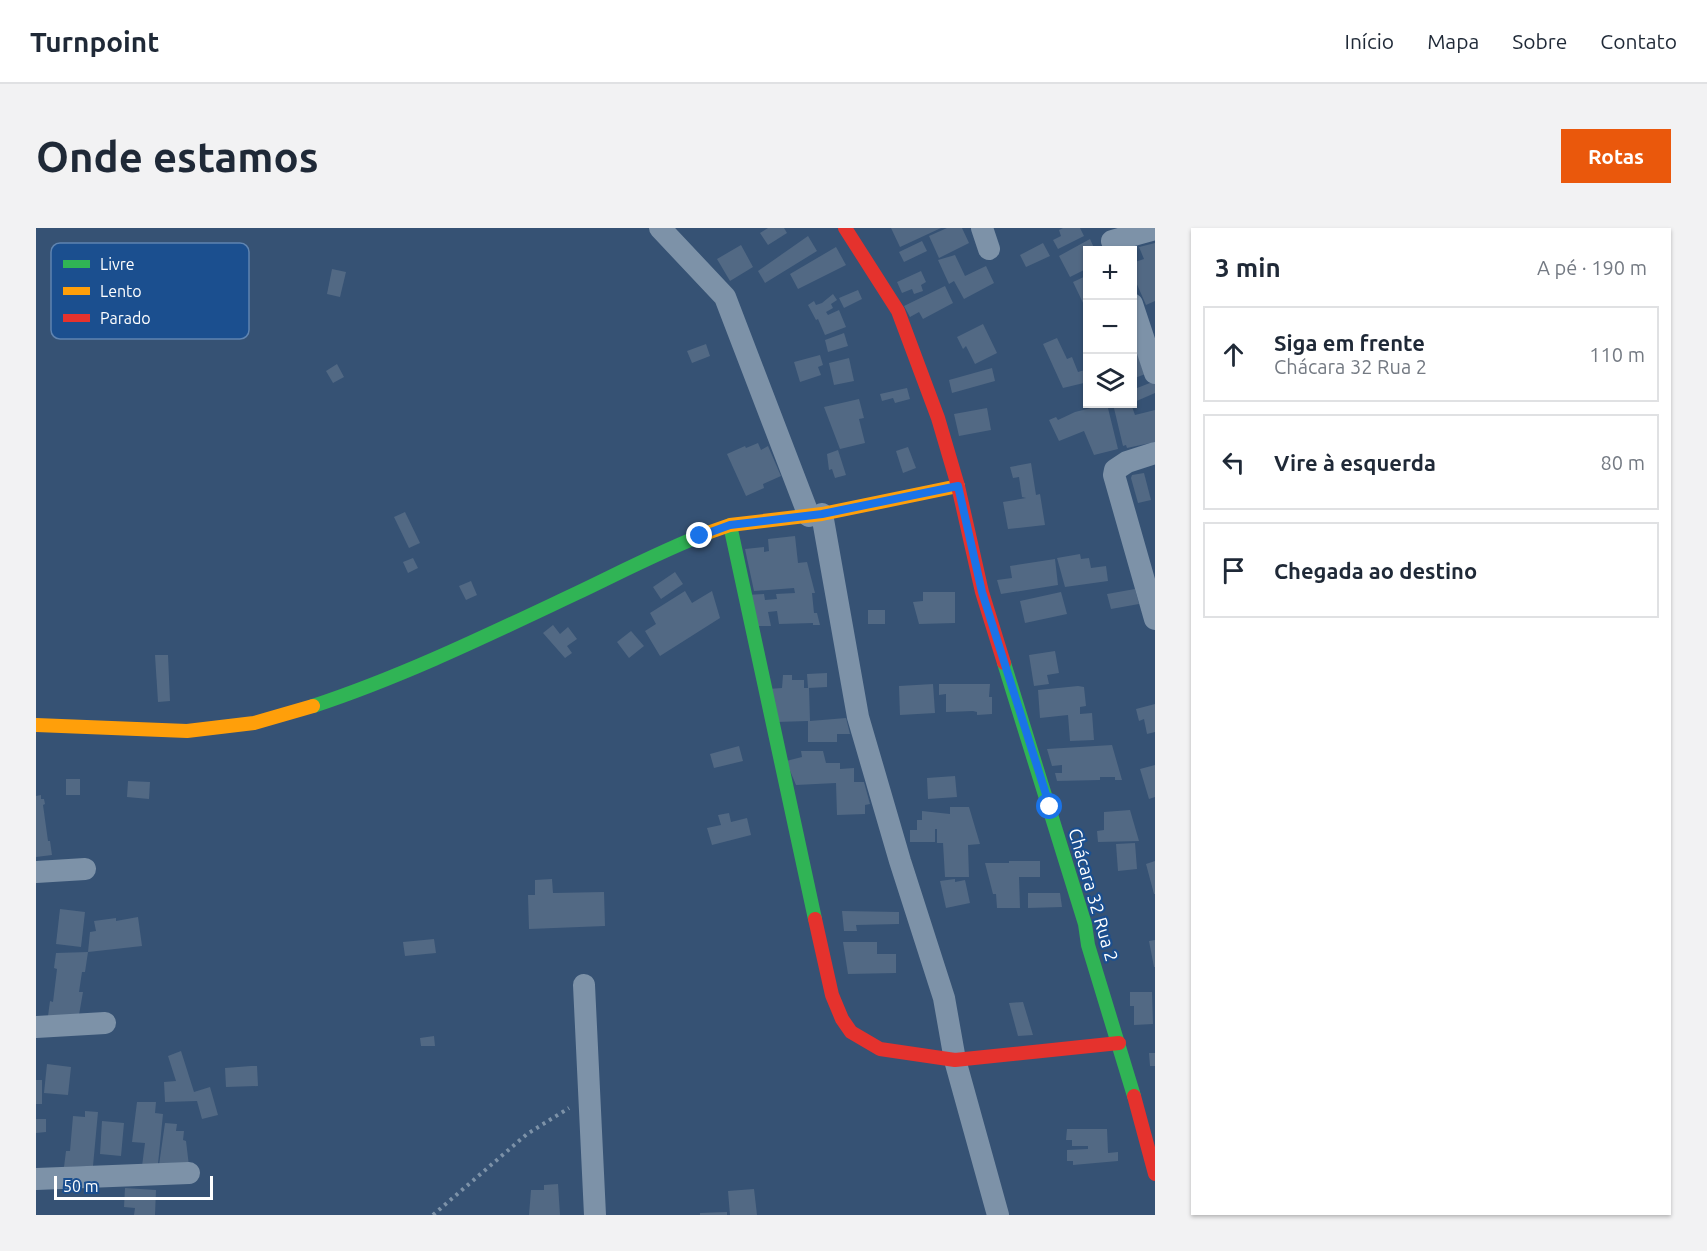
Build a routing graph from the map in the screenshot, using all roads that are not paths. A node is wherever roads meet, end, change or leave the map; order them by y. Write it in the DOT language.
graph roads {
  1 [pos="660,228"];
  2 [pos="845,228"];
  3 [pos="1155,229"];
  4 [pos="1111,240"];
  5 [pos="1137,319"];
  6 [pos="1155,373"];
  7 [pos="1155,453"];
  8 [pos="958,486"];
  9 [pos="815,515"];
  10 [pos="730,525"];
  11 [pos="1155,619"];
  12 [pos="36,725"];
  13 [pos="85,869"];
  14 [pos="36,872"];
  15 [pos="584,985"];
  16 [pos="105,1023"];
  17 [pos="36,1027"];
  18 [pos="1119,1043"];
  19 [pos="955,1060"];
  20 [pos="189,1173"];
  21 [pos="1155,1174"];
  22 [pos="36,1179"];
  23 [pos="595,1215"];
  24 [pos="998,1215"];
  1 -- 9 [label="street"];
  2 -- 8 [label="street, Chácara 32 Rua 2"];
  3 -- 4 [label="street"];
  5 -- 6 [label="street"];
  7 -- 11 [label="street"];
  8 -- 9 [label="street"];
  8 -- 18 [label="street, Chácara 32 Rua 2"];
  9 -- 10 [label="street"];
  9 -- 19 [label="street"];
  10 -- 12 [label="street"];
  10 -- 19 [label="street"];
  13 -- 14 [label="street"];
  15 -- 23 [label="street"];
  16 -- 17 [label="street"];
  18 -- 19 [label="street"];
  18 -- 21 [label="street, Chácara 32 Rua 2"];
  19 -- 24 [label="street"];
  20 -- 22 [label="street"];
}
